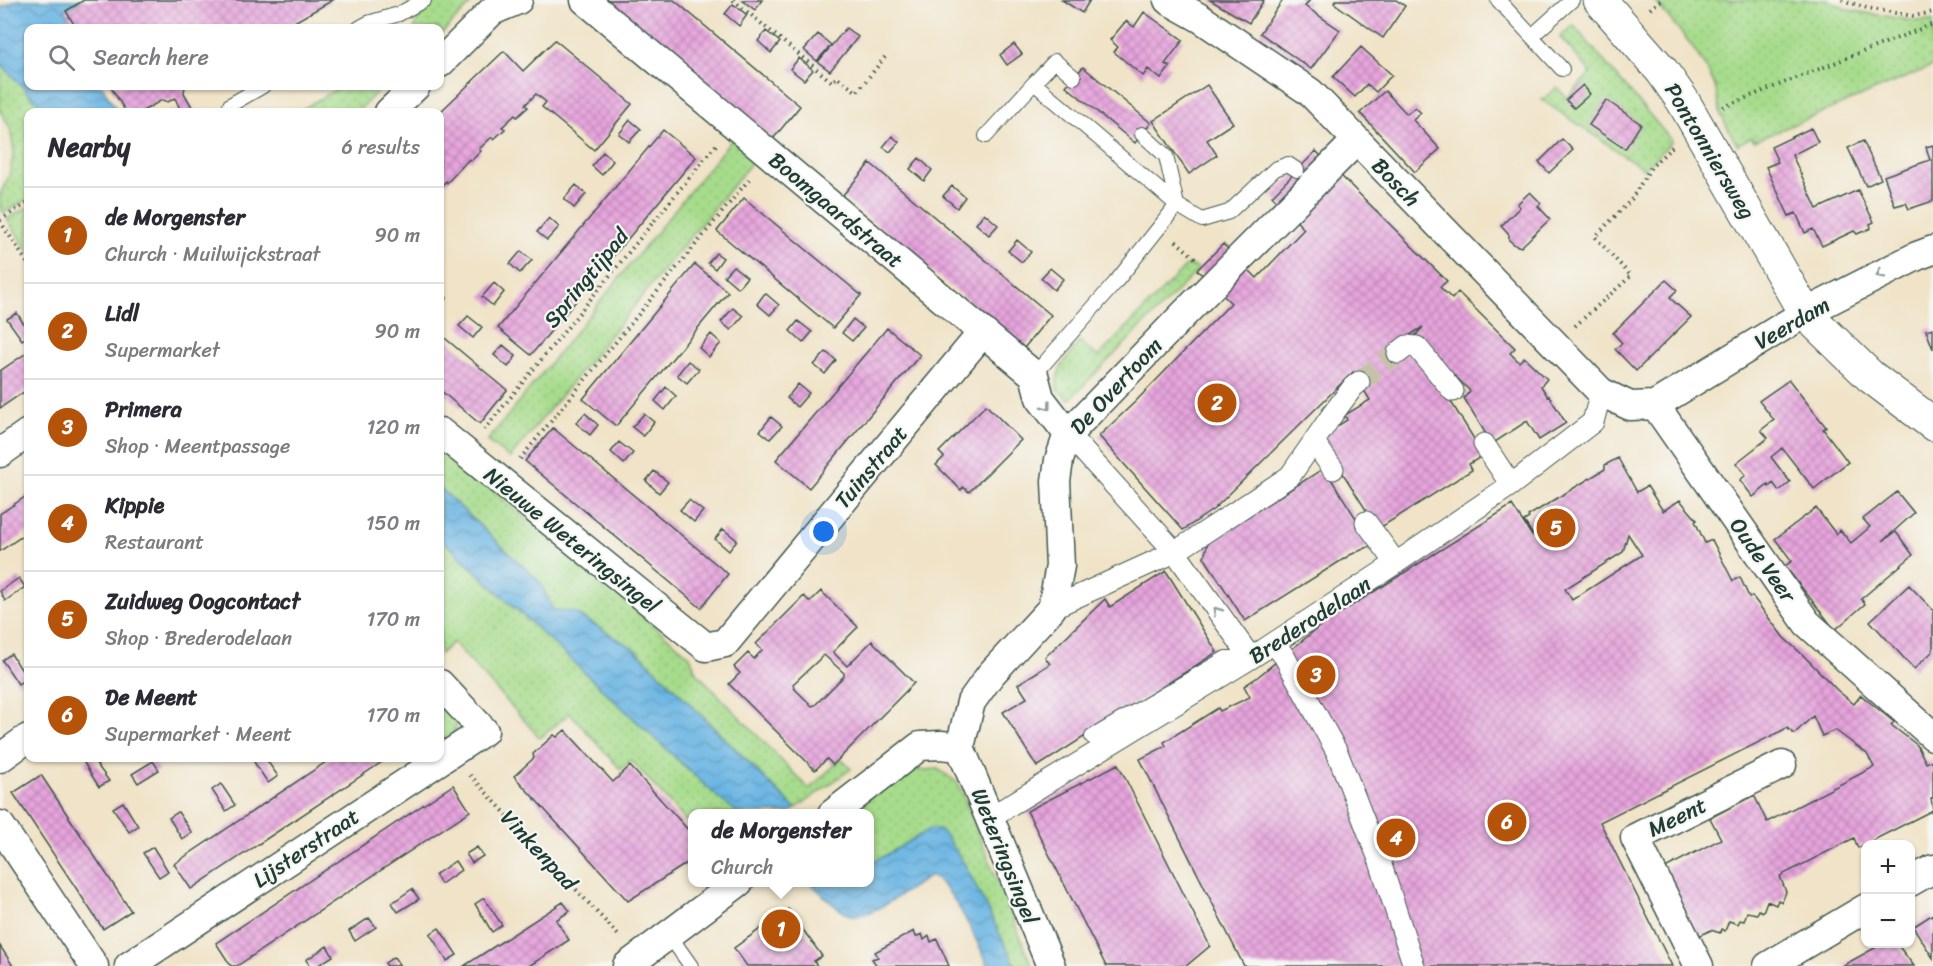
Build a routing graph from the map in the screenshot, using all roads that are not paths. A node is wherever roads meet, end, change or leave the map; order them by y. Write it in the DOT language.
graph roads {
  1 [pos="424,0"];
  2 [pos="518,0"];
  3 [pos="585,0"];
  4 [pos="1168,0"];
  5 [pos="1498,0"];
  6 [pos="1572,0"];
  7 [pos="1600,0"];
  8 [pos="486,6"];
  9 [pos="400,21"];
  10 [pos="366,24"];
  11 [pos="1532,36"];
  12 [pos="444,58"];
  13 [pos="1562,69"];
  14 [pos="1074,77"];
  15 [pos="1034,83"];
  16 [pos="256,90"];
  17 [pos="412,90"];
  18 [pos="230,105"];
  19 [pos="393,108"];
  20 [pos="1142,134"];
  21 [pos="986,136"];
  22 [pos="1356,141"];
  23 [pos="1297,170"];
  24 [pos="1177,205"];
  25 [pos="1933,250"];
  26 [pos="1805,313"];
  27 [pos="983,332"];
  28 [pos="1398,353"];
  29 [pos="1034,375"];
  30 [pos="1359,382"];
  31 [pos="1453,391"];
  32 [pos="1601,392"];
  33 [pos="1655,405"];
  34 [pos="1933,424"];
  35 [pos="1068,434"];
  36 [pos="444,435"];
  37 [pos="24,437"];
  38 [pos="1314,442"];
  39 [pos="1484,444"];
  40 [pos="0,453"];
  41 [pos="1333,469"];
  42 [pos="1511,485"];
  43 [pos="1366,522"];
  44 [pos="1175,552"];
  45 [pos="1396,563"];
  46 [pos="1052,608"];
  47 [pos="1274,643"];
  48 [pos="706,647"];
  49 [pos="1251,658"];
  50 [pos="444,688"];
  51 [pos="1933,736"];
  52 [pos="1092,737"];
  53 [pos="24,741"];
  54 [pos="960,747"];
  55 [pos="444,757"];
  56 [pos="0,758"];
  57 [pos="436,762"];
  58 [pos="1782,765"];
  59 [pos="837,809"];
  60 [pos="989,818"];
  61 [pos="0,825"];
  62 [pos="1933,869"];
  63 [pos="1915,880"];
  64 [pos="732,887"];
  65 [pos="1861,911"];
  66 [pos="669,935"];
  67 [pos="633,962"];
  68 [pos="94,966"];
  69 [pos="129,966"];
  70 [pos="691,966"];
  71 [pos="1051,966"];
  72 [pos="1414,966"];
  73 [pos="1699,966"];
  74 [pos="1768,966"];
  1 -- 9 [label="lane"];
  2 -- 8 [label="street"];
  3 -- 27 [label="street, Boomgaardstraat"];
  4 -- 22 [label="street, Bosch"];
  5 -- 11 [label="lane"];
  6 -- 11 [label="lane"];
  7 -- 26 [label="street, Pontonniersweg"];
  8 -- 12 [label="street"];
  9 -- 10 [label="lane"];
  11 -- 13 [label="lane"];
  14 -- 15 [label="lane"];
  15 -- 21 [label="lane"];
  15 -- 24 [label="lane"];
  16 -- 18 [label="lane"];
  17 -- 19 [label="street"];
  20 -- 24 [label="lane"];
  22 -- 32 [label="street, Bosch"];
  22 -- 35 [label="street, De Overtoom"];
  23 -- 24 [label="lane"];
  24 -- 29 [label="lane"];
  25 -- 26 [label="street, Veerdam, one-way"];
  26 -- 33 [label="street, Veerdam"];
  26 -- 34 [label="street, Pontonniersweg"];
  27 -- 29 [label="street, Boomgaardstraat"];
  27 -- 48 [label="street, Tuinstraat"];
  28 -- 31 [label="street"];
  29 -- 35 [label="street, Boomgaardstraat, one-way"];
  30 -- 38 [label="street"];
  32 -- 33 [label="street"];
  32 -- 42 [label="street, Brederodelaan"];
  33 -- 51 [label="street, Oude Veer"];
  35 -- 44 [label="street"];
  35 -- 46 [label="street, De Overtoom"];
  36 -- 48 [label="street, Nieuwe Weteringsingel"];
  37 -- 40 [label="street"];
  38 -- 41 [label="street"];
  38 -- 44 [label="street"];
  39 -- 42 [label="street"];
  42 -- 45 [label="street, Brederodelaan"];
  43 -- 45 [label="street"];
  44 -- 46 [label="street"];
  49 -- 44 [label="street, one-way"];
  45 -- 47 [label="street, Brederodelaan"];
  46 -- 54 [label="street"];
  47 -- 49 [label="street, Brederodelaan"];
  47 -- 72 [label="street"];
  49 -- 52 [label="lane"];
  49 -- 60 [label="street, Brederodelaan"];
  50 -- 55 [label="street, Lijsterstraat"];
  53 -- 56 [label="street"];
  54 -- 59 [label="street"];
  54 -- 60 [label="street, Weteringsingel"];
  57 -- 69 [label="street, Lijsterstraat"];
  58 -- 73 [label="street, Meent"];
  60 -- 71 [label="street, Weteringsingel"];
  61 -- 68 [label="street"];
  62 -- 63 [label="street"];
  64 -- 66 [label="street"];
  65 -- 74 [label="street"];
  66 -- 67 [label="street"];
  66 -- 70 [label="lane"];
}
